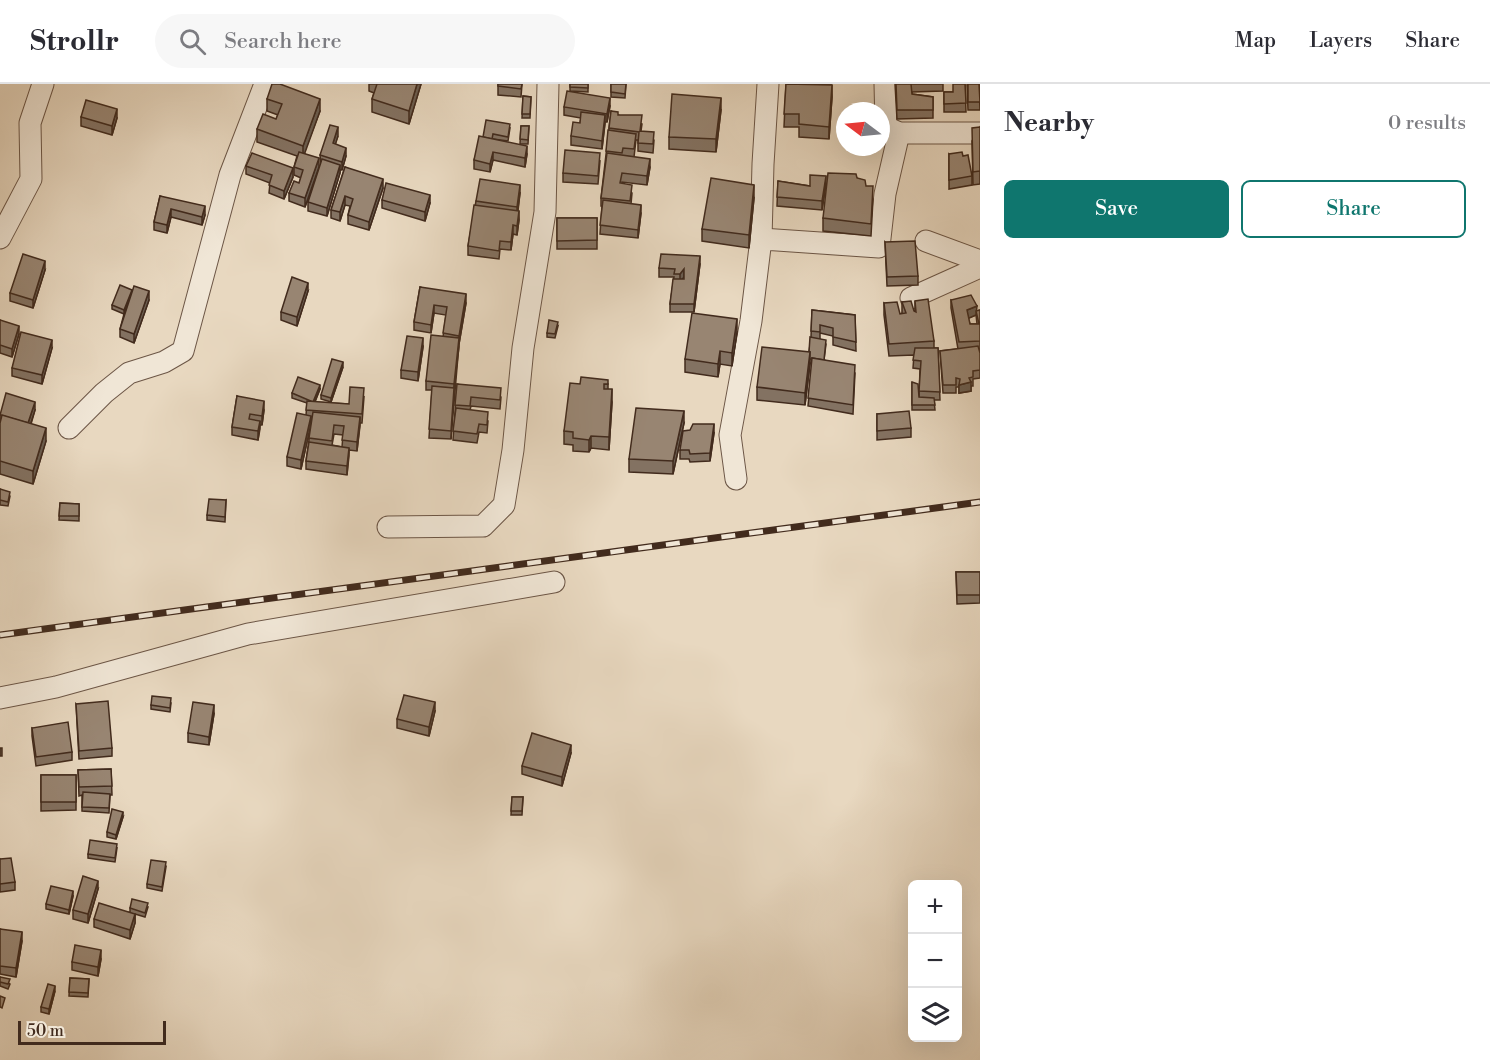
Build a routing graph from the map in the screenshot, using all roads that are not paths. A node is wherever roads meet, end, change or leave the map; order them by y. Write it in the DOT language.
graph roads {
  1 [pos="43,84"];
  2 [pos="265,84"];
  3 [pos="548,84"];
  4 [pos="768,84"];
  5 [pos="885,84"];
  6 [pos="899,133"];
  7 [pos="980,133"];
  8 [pos="0,238"];
  9 [pos="761,239"];
  10 [pos="926,241"];
  11 [pos="980,261"];
  12 [pos="980,267"];
  13 [pos="910,298"];
  14 [pos="69,428"];
  15 [pos="736,479"];
  16 [pos="388,527"];
  17 [pos="554,582"];
  18 [pos="0,698"];
  1 -- 8 [label="street"];
  2 -- 14 [label="street"];
  3 -- 16 [label="street"];
  4 -- 9 [label="street"];
  5 -- 6 [label="street"];
  6 -- 7 [label="street"];
  6 -- 9 [label="street"];
  9 -- 15 [label="street"];
  10 -- 11 [label="street"];
  12 -- 13 [label="street"];
  17 -- 18 [label="street"];
}
